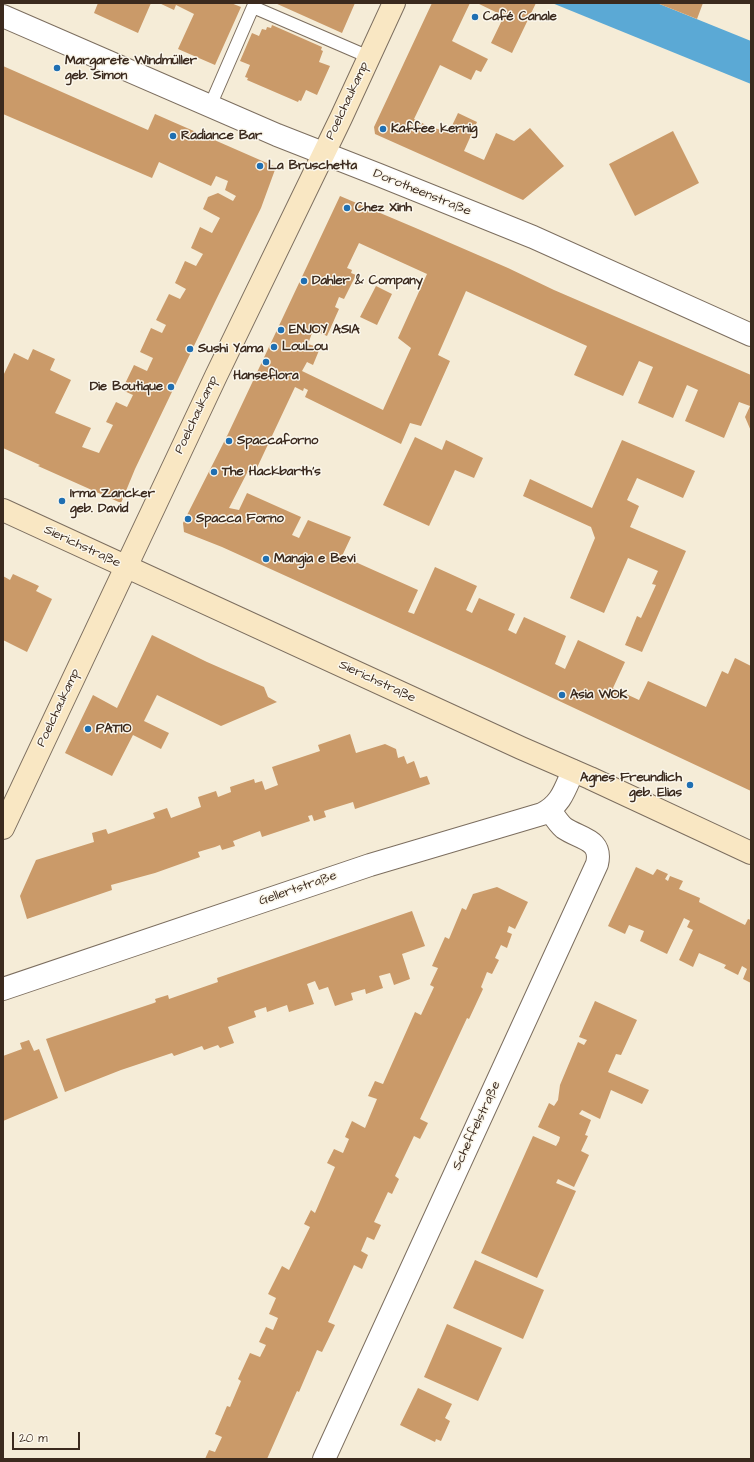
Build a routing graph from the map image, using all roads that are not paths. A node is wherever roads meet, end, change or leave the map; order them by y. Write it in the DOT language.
graph roads {
  1 [pos="394,3"];
  2 [pos="3,16"];
  3 [pos="369,57"];
  4 [pos="210,106"];
  5 [pos="324,154"];
  6 [pos="751,335"];
  7 [pos="3,510"];
  8 [pos="126,567"];
  9 [pos="574,771"];
  10 [pos="550,810"];
  11 [pos="3,828"];
  12 [pos="751,853"];
  13 [pos="3,989"];
  14 [pos="324,1459"];
  1 -- 3 [label="street, Poelchaukamp"];
  2 -- 4 [label="street, Dorotheenstraße"];
  3 -- 4 [label="lane"];
  3 -- 5 [label="street, Poelchaukamp"];
  4 -- 5 [label="street, Dorotheenstraße"];
  5 -- 6 [label="street, Dorotheenstraße"];
  5 -- 8 [label="street, Poelchaukamp"];
  7 -- 8 [label="street, Sierichstraße"];
  8 -- 9 [label="street, Sierichstraße"];
  8 -- 11 [label="street, Poelchaukamp"];
  9 -- 10 [label="street"];
  9 -- 12 [label="street, Sierichstraße"];
  10 -- 13 [label="street, Gellertstraße"];
  10 -- 14 [label="street, Scheffelstraße"];
}
